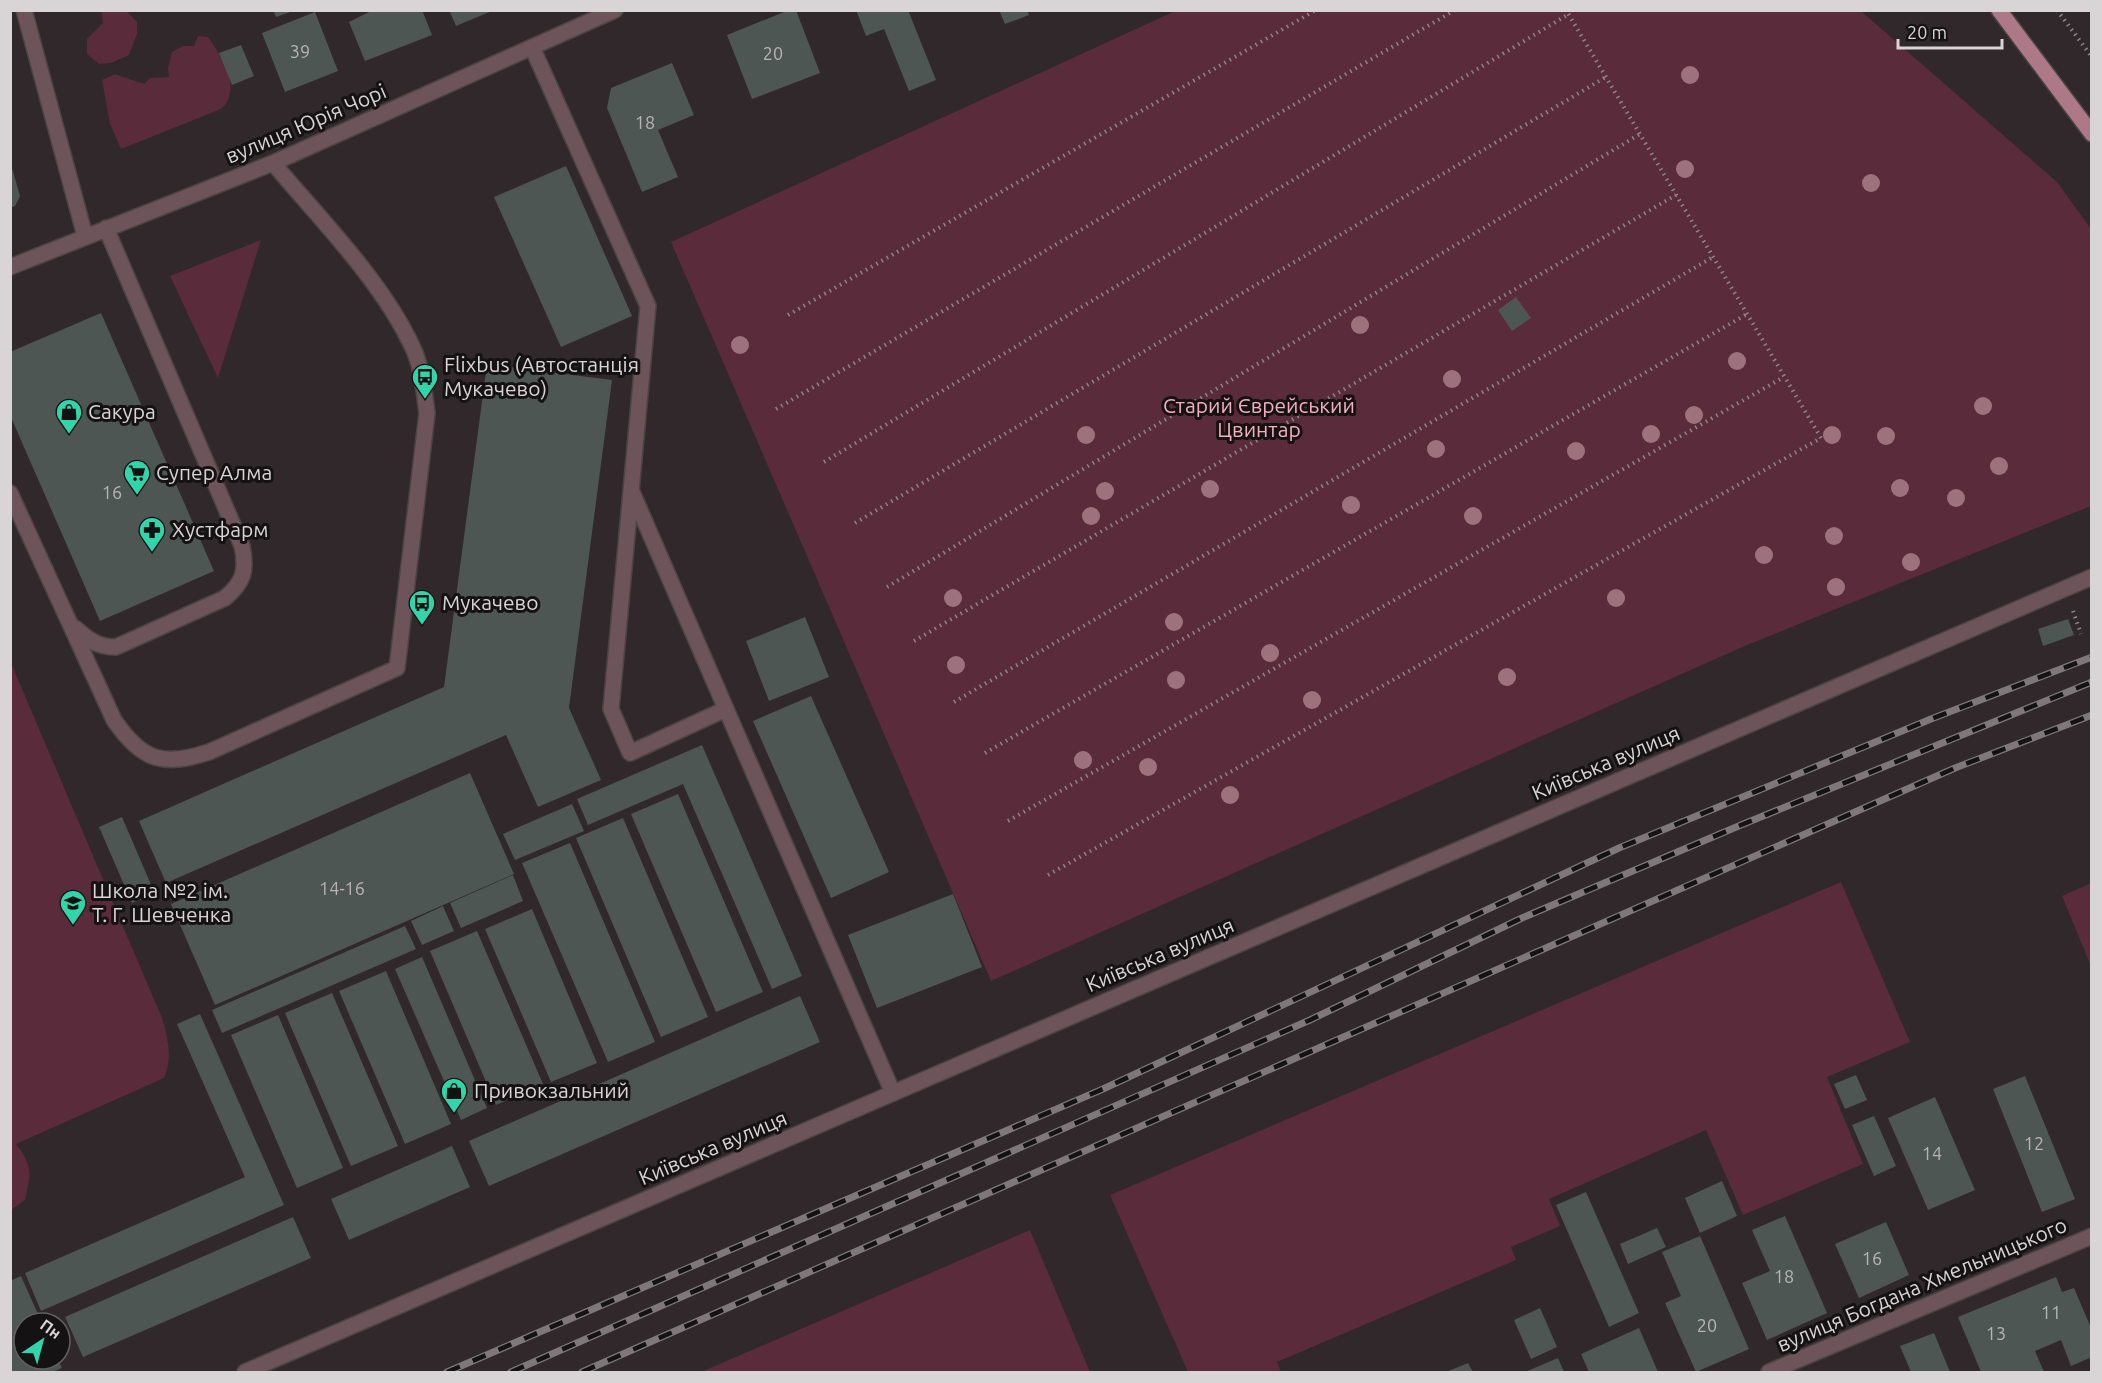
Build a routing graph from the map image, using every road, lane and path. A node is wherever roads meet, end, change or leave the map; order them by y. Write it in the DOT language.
graph roads {
  1 [pos="24,10"];
  2 [pos="615,10"];
  3 [pos="1316,10"];
  4 [pos="1455,10"];
  5 [pos="1999,10"];
  6 [pos="2057,10"];
  7 [pos="1568,12"];
  8 [pos="532,47"];
  9 [pos="2091,57"];
  10 [pos="1606,77"];
  11 [pos="1640,134"];
  12 [pos="2091,134"];
  13 [pos="273,163"];
  14 [pos="1676,195"];
  15 [pos="106,228"];
  16 [pos="86,236"];
  17 [pos="1713,257"];
  18 [pos="10,267"];
  19 [pos="1747,314"];
  20 [pos="788,315"];
  21 [pos="1784,377"];
  22 [pos="776,409"];
  23 [pos="824,462"];
  24 [pos="631,489"];
  25 [pos="10,493"];
  26 [pos="855,523"];
  27 [pos="2091,577"];
  28 [pos="887,587"];
  29 [pos="70,624"];
  30 [pos="914,641"];
  31 [pos="954,702"];
  32 [pos="726,709"];
  33 [pos="985,753"];
  34 [pos="1008,821"];
  35 [pos="1048,875"];
  36 [pos="893,1093"];
  37 [pos="2091,1236"];
  38 [pos="244,1372"];
  39 [pos="1769,1372"];
  1 -- 16 [label="street"];
  2 -- 8 [label="street, вулиця Юрія Чорі"];
  3 -- 20 [label="path"];
  4 -- 22 [label="path"];
  5 -- 12 [label="main road"];
  6 -- 9 [label="path"];
  7 -- 10 [label="path"];
  7 -- 23 [label="path"];
  8 -- 13 [label="street, вулиця Юрія Чорі"];
  8 -- 24 [label="street"];
  10 -- 11 [label="path"];
  10 -- 26 [label="path"];
  11 -- 14 [label="path"];
  11 -- 28 [label="path"];
  13 -- 15 [label="street, вулиця Юрія Чорі"];
  13 -- 29 [label="street"];
  14 -- 17 [label="path"];
  14 -- 30 [label="path"];
  15 -- 16 [label="street, вулиця Юрія Чорі"];
  15 -- 29 [label="street"];
  16 -- 18 [label="street, вулиця Юрія Чорі"];
  17 -- 19 [label="path"];
  17 -- 31 [label="path"];
  19 -- 21 [label="path"];
  19 -- 33 [label="path"];
  21 -- 34 [label="path"];
  21 -- 35 [label="path"];
  24 -- 32 [label="street"];
  24 -- 32 [label="street"];
  25 -- 29 [label="street"];
  27 -- 36 [label="street, Київська вулиця"];
  32 -- 36 [label="street"];
  36 -- 38 [label="street, Київська вулиця"];
  37 -- 39 [label="street, вулиця Богдана Хмельницького"];
}
